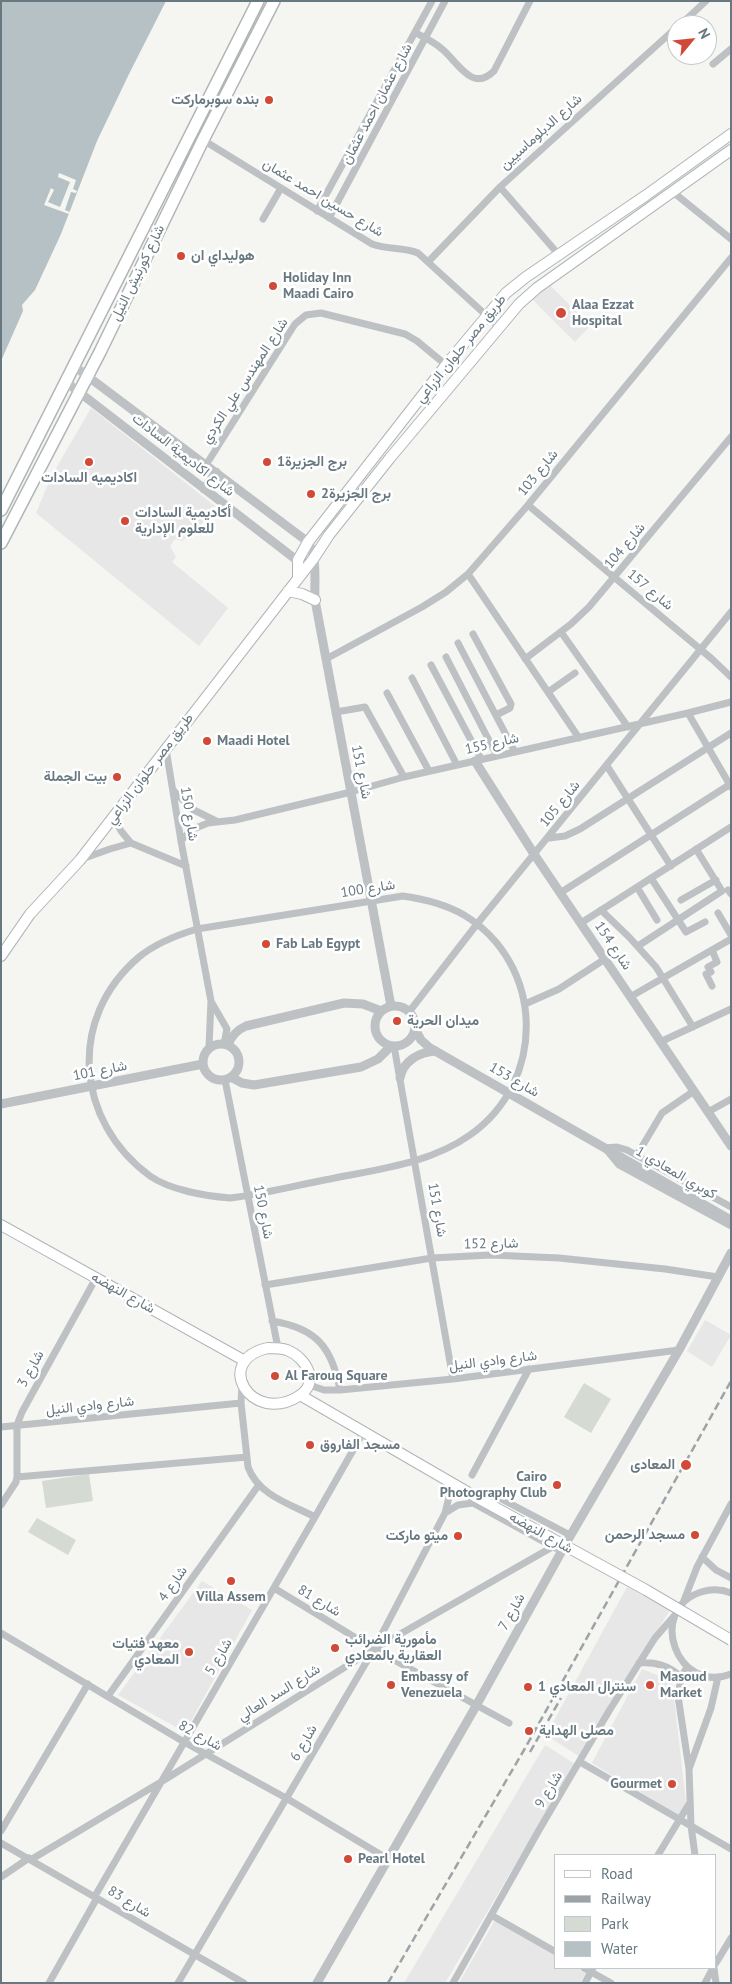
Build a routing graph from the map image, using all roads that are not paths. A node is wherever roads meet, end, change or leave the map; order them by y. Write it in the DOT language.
graph roads {
  1 [pos="258,1"];
  2 [pos="274,1"];
  3 [pos="432,1"];
  4 [pos="445,1"];
  5 [pos="530,1"];
  6 [pos="706,1"];
  7 [pos="690,15"];
  8 [pos="416,33"];
  9 [pos="667,36"];
  10 [pos="426,38"];
  11 [pos="731,49"];
  12 [pos="717,60"];
  13 [pos="369,118"];
  14 [pos="380,125"];
  15 [pos="731,134"];
  16 [pos="203,140"];
  17 [pos="731,150"];
  18 [pos="500,187"];
  19 [pos="281,188"];
  20 [pos="673,192"];
  21 [pos="317,211"];
  22 [pos="329,218"];
  23 [pos="263,219"];
  24 [pos="731,239"];
  25 [pos="559,255"];
  26 [pos="731,258"];
  27 [pos="428,262"];
  28 [pos="486,316"];
  29 [pos="498,327"];
  30 [pos="446,365"];
  31 [pos="74,366"];
  32 [pos="88,375"];
  33 [pos="66,382"];
  34 [pos="79,392"];
  35 [pos="731,437"];
  36 [pos="206,465"];
  37 [pos="216,472"];
  38 [pos="204,489"];
  39 [pos="528,505"];
  40 [pos="1,510"];
  41 [pos="308,542"];
  42 [pos="1,543"];
  43 [pos="314,558"];
  44 [pos="298,560"];
  45 [pos="307,568"];
  46 [pos="468,574"];
  47 [pos="615,577"];
  48 [pos="298,579"];
  49 [pos="288,592"];
  50 [pos="315,600"];
  51 [pos="731,612"];
  52 [pos="561,632"];
  53 [pos="473,634"];
  54 [pos="458,643"];
  55 [pos="701,649"];
  56 [pos="446,657"];
  57 [pos="326,659"];
  58 [pos="526,659"];
  59 [pos="431,665"];
  60 [pos="574,673"];
  61 [pos="731,677"];
  62 [pos="412,678"];
  63 [pos="548,692"];
  64 [pos="387,693"];
  65 [pos="730,703"];
  66 [pos="336,712"];
  67 [pos="688,713"];
  68 [pos="496,715"];
  69 [pos="639,724"];
  70 [pos="628,727"];
  71 [pos="731,733"];
  72 [pos="578,738"];
  73 [pos="707,747"];
  74 [pos="166,749"];
  75 [pos="515,752"];
  76 [pos="497,756"];
  77 [pos="478,760"];
  78 [pos="457,765"];
  79 [pos="606,766"];
  80 [pos="429,771"];
  81 [pos="404,776"];
  82 [pos="729,782"];
  83 [pos="173,790"];
  84 [pos="351,792"];
  85 [pos="627,798"];
  86 [pos="114,817"];
  87 [pos="217,821"];
  88 [pos="730,830"];
  89 [pos="651,835"];
  90 [pos="548,838"];
  91 [pos="181,841"];
  92 [pos="131,844"];
  93 [pos="696,849"];
  94 [pos="534,854"];
  95 [pos="80,860"];
  96 [pos="186,866"];
  97 [pos="671,866"];
  98 [pos="651,878"];
  99 [pos="716,880"];
  100 [pos="637,887"];
  101 [pos="727,892"];
  102 [pos="560,893"];
  103 [pos="681,900"];
  104 [pos="371,901"];
  105 [pos="600,910"];
  106 [pos="718,913"];
  107 [pos="657,920"];
  108 [pos="678,920"];
  109 [pos="705,922"];
  110 [pos="580,923"];
  111 [pos="477,924"];
  112 [pos="197,929"];
  113 [pos="731,935"];
  114 [pos="731,939"];
  115 [pos="638,946"];
  116 [pos="712,950"];
  117 [pos="1,956"];
  118 [pos="605,959"];
  119 [pos="664,978"];
  120 [pos="712,986"];
  121 [pos="630,997"];
  122 [pos="211,1001"];
  123 [pos="525,1004"];
  124 [pos="391,1006"];
  125 [pos="731,1009"];
  126 [pos="382,1011"];
  127 [pos="409,1012"];
  128 [pos="693,1027"];
  129 [pos="415,1029"];
  130 [pos="660,1042"];
  131 [pos="226,1044"];
  132 [pos="392,1046"];
  133 [pos="210,1048"];
  134 [pos="436,1051"];
  135 [pos="203,1064"];
  136 [pos="228,1078"];
  137 [pos="400,1078"];
  138 [pos="92,1087"];
  139 [pos="694,1091"];
  140 [pos="509,1092"];
  141 [pos="731,1099"];
  142 [pos="1,1104"];
  143 [pos="708,1112"];
  144 [pos="731,1146"];
  145 [pos="606,1149"];
  146 [pos="637,1155"];
  147 [pos="414,1161"];
  148 [pos="247,1196"];
  149 [pos="731,1207"];
  150 [pos="731,1220"];
  151 [pos="2,1226"];
  152 [pos="731,1226"];
  153 [pos="731,1253"];
  154 [pos="432,1258"];
  155 [pos="718,1277"];
  156 [pos="96,1278"];
  157 [pos="265,1286"];
  158 [pos="272,1321"];
  159 [pos="278,1348"];
  160 [pos="679,1350"];
  161 [pos="245,1361"];
  162 [pos="529,1369"];
  163 [pos="453,1379"];
  164 [pos="242,1385"];
  165 [pos="309,1385"];
  166 [pos="340,1390"];
  167 [pos="300,1395"];
  168 [pos="241,1403"];
  169 [pos="17,1425"];
  170 [pos="1,1427"];
  171 [pos="364,1430"];
  172 [pos="247,1457"];
  173 [pos="472,1475"];
  174 [pos="17,1477"];
  175 [pos="450,1482"];
  176 [pos="258,1486"];
  177 [pos="488,1492"];
  178 [pos="475,1500"];
  179 [pos="731,1504"];
  180 [pos="1,1505"];
  181 [pos="445,1513"];
  182 [pos="315,1517"];
  183 [pos="569,1537"];
  184 [pos="557,1549"];
  185 [pos="702,1557"];
  186 [pos="731,1578"];
  187 [pos="274,1588"];
  188 [pos="731,1593"];
  189 [pos="683,1604"];
  190 [pos="675,1615"];
  191 [pos="1,1633"];
  192 [pos="731,1640"];
  193 [pos="374,1649"];
  194 [pos="639,1663"];
  195 [pos="687,1667"];
  196 [pos="731,1674"];
  197 [pos="681,1677"];
  198 [pos="718,1677"];
  199 [pos="88,1684"];
  200 [pos="108,1696"];
  201 [pos="476,1706"];
  202 [pos="509,1723"];
  203 [pos="184,1742"];
  204 [pos="207,1753"];
  205 [pos="580,1762"];
  206 [pos="688,1770"];
  207 [pos="161,1782"];
  208 [pos="286,1798"];
  209 [pos="689,1804"];
  210 [pos="679,1820"];
  211 [pos="691,1826"];
  212 [pos="1,1831"];
  213 [pos="1,1843"];
  214 [pos="731,1849"];
  215 [pos="659,1854"];
  216 [pos="695,1854"];
  217 [pos="30,1859"];
  218 [pos="388,1859"];
  219 [pos="1,1877"];
  220 [pos="96,1897"];
  221 [pos="491,1915"];
  222 [pos="731,1938"];
  223 [pos="554,1951"];
  224 [pos="194,1955"];
  225 [pos="717,1961"];
  226 [pos="712,1969"];
  227 [pos="713,1969"];
  228 [pos="592,1970"];
  229 [pos="48,1983"];
  230 [pos="178,1983"];
  231 [pos="244,1983"];
  232 [pos="317,1983"];
  233 [pos="453,1983"];
  234 [pos="585,1983"];
  235 [pos="611,1983"];
  236 [pos="705,1983"];
  237 [pos="716,1983"];
  1 -- 31 [label="highway, شارع كورنيش النيل"];
  2 -- 16 [label="highway, شارع كورنيش النيل"];
  3 -- 8 [label="street, شارع عثمان احمد عثمان"];
  4 -- 10 [label="street, شارع عثمان احمد عثمان"];
  5 -- 10 [label="street"];
  6 -- 7 [label="street, شارع الدبلوماسيين"];
  8 -- 10 [label="street"];
  8 -- 13 [label="street, شارع عثمان احمد عثمان"];
  9 -- 18 [label="street, شارع الدبلوماسيين"];
  10 -- 14 [label="street, شارع عثمان احمد عثمان"];
  11 -- 12 [label="street"];
  13 -- 14 [label="street"];
  13 -- 21 [label="street, شارع عثمان احمد عثمان"];
  14 -- 22 [label="street, شارع عثمان احمد عثمان"];
  15 -- 25 [label="main road, طريق مصر حلوان الزراعي"];
  16 -- 19 [label="street, شارع حسين احمد عثمان"];
  16 -- 32 [label="highway, شارع كورنيش النيل"];
  17 -- 20 [label="main road, طريق مصر حلوان الزراعي"];
  18 -- 25 [label="street"];
  18 -- 27 [label="street, شارع الدبلوماسيين"];
  19 -- 21 [label="street, شارع حسين احمد عثمان"];
  19 -- 23 [label="street"];
  20 -- 24 [label="street"];
  20 -- 29 [label="main road, طريق مصر حلوان الزراعي"];
  21 -- 22 [label="street, شارع حسين احمد عثمان"];
  22 -- 27 [label="street, شارع حسين احمد عثمان"];
  25 -- 28 [label="main road, طريق مصر حلوان الزراعي"];
  26 -- 39 [label="street, شارع 103"];
  27 -- 28 [label="street, شارع حسين احمد عثمان"];
  28 -- 29 [label="street, شارع حسين احمد عثمان"];
  28 -- 30 [label="main road, طريق مصر حلوان الزراعي"];
  29 -- 43 [label="main road, طريق مصر حلوان الزراعي"];
  30 -- 36 [label="street, شارع المهندس علي الكردي"];
  30 -- 41 [label="main road, طريق مصر حلوان الزراعي"];
  31 -- 32 [label="street, شارع اكاديمية السادات"];
  31 -- 33 [label="highway, شارع كورنيش النيل"];
  32 -- 34 [label="highway, شارع كورنيش النيل"];
  32 -- 36 [label="street, شارع اكاديمية السادات"];
  33 -- 34 [label="street, شارع اكاديمية السادات"];
  33 -- 40 [label="highway, شارع كورنيش النيل"];
  34 -- 38 [label="street, شارع اكاديمية السادات"];
  34 -- 42 [label="highway, شارع كورنيش النيل"];
  35 -- 47 [label="street, شارع 104"];
  36 -- 37 [label="street, شارع اكاديمية السادات"];
  37 -- 38 [label="street"];
  37 -- 41 [label="street, شارع اكاديمية السادات"];
  38 -- 44 [label="street, شارع اكاديمية السادات"];
  39 -- 46 [label="street, شارع 103"];
  39 -- 47 [label="street, شارع 157"];
  41 -- 43 [label="street, شارع 151"];
  41 -- 44 [label="main road, طريق مصر حلوان الزراعي"];
  43 -- 45 [label="main road, طريق مصر حلوان الزراعي"];
  43 -- 50 [label="street, شارع 151"];
  44 -- 45 [label="street, شارع اكاديمية السادات"];
  44 -- 48 [label="main road, طريق مصر حلوان الزراعي"];
  45 -- 48 [label="main road, طريق مصر حلوان الزراعي"];
  46 -- 57 [label="street, شارع 103"];
  46 -- 58 [label="street"];
  47 -- 52 [label="street, شارع 104"];
  47 -- 55 [label="street, شارع 157"];
  48 -- 49 [label="main road, طريق مصر حلوان الزراعي"];
  49 -- 50 [label="main road"];
  49 -- 74 [label="main road, طريق مصر حلوان الزراعي"];
  50 -- 57 [label="street, شارع 151"];
  51 -- 55 [label="street, شارع 105"];
  52 -- 58 [label="street, شارع 104"];
  52 -- 70 [label="street"];
  53 -- 68 [label="street"];
  54 -- 68 [label="street"];
  55 -- 61 [label="street, شارع 157"];
  55 -- 69 [label="street, شارع 105"];
  56 -- 76 [label="street"];
  57 -- 66 [label="street, شارع 151"];
  58 -- 63 [label="street"];
  59 -- 77 [label="street"];
  60 -- 63 [label="street"];
  62 -- 78 [label="street"];
  63 -- 72 [label="street"];
  64 -- 80 [label="street"];
  65 -- 67 [label="street, شارع 155"];
  66 -- 81 [label="street"];
  66 -- 84 [label="street, شارع 151"];
  67 -- 69 [label="street, شارع 155"];
  67 -- 73 [label="street"];
  68 -- 75 [label="street"];
  69 -- 70 [label="street, شارع 155"];
  69 -- 79 [label="street, شارع 105"];
  70 -- 72 [label="street, شارع 155"];
  71 -- 73 [label="street"];
  72 -- 75 [label="street, شارع 155"];
  73 -- 82 [label="street"];
  73 -- 85 [label="street"];
  74 -- 83 [label="street, شارع 150"];
  74 -- 86 [label="main road, طريق مصر حلوان الزراعي"];
  75 -- 76 [label="street, شارع 155"];
  76 -- 77 [label="street, شارع 155"];
  77 -- 78 [label="street, شارع 155"];
  77 -- 94 [label="street, شارع 154"];
  78 -- 80 [label="street, شارع 155"];
  79 -- 85 [label="street"];
  79 -- 90 [label="street, شارع 105"];
  80 -- 81 [label="street, شارع 155"];
  81 -- 84 [label="street, شارع 155"];
  82 -- 89 [label="street"];
  83 -- 87 [label="street"];
  83 -- 91 [label="street, شارع 150"];
  84 -- 87 [label="street, شارع 155"];
  84 -- 104 [label="street, شارع 151"];
  85 -- 89 [label="street"];
  85 -- 90 [label="street"];
  86 -- 92 [label="street"];
  86 -- 95 [label="main road, طريق مصر حلوان الزراعي"];
  87 -- 91 [label="street, شارع 155"];
  88 -- 93 [label="street"];
  89 -- 97 [label="street"];
  89 -- 102 [label="street"];
  90 -- 94 [label="street, شارع 105"];
  91 -- 96 [label="street, شارع 150"];
  92 -- 95 [label="street"];
  92 -- 96 [label="street"];
  93 -- 97 [label="street"];
  93 -- 99 [label="street"];
  94 -- 102 [label="street, شارع 154"];
  94 -- 111 [label="street, شارع 105"];
  95 -- 117 [label="main road, طريق مصر حلوان الزراعي"];
  96 -- 112 [label="street, شارع 150"];
  97 -- 98 [label="street"];
  98 -- 100 [label="street"];
  98 -- 108 [label="street"];
  99 -- 101 [label="street"];
  99 -- 103 [label="street"];
  100 -- 105 [label="street"];
  100 -- 107 [label="street"];
  101 -- 108 [label="street"];
  102 -- 110 [label="street, شارع 154"];
  104 -- 111 [label="street, شارع 100"];
  104 -- 112 [label="street, شارع 100"];
  104 -- 124 [label="street, شارع 151"];
  105 -- 110 [label="street"];
  105 -- 115 [label="street"];
  106 -- 113 [label="street"];
  108 -- 109 [label="street"];
  108 -- 115 [label="street"];
  110 -- 118 [label="street, شارع 154"];
  111 -- 123 [label="street, شارع 100"];
  111 -- 127 [label="street, شارع 105"];
  112 -- 122 [label="street, شارع 150"];
  112 -- 138 [label="street, شارع 100"];
  114 -- 116 [label="street"];
  115 -- 119 [label="street"];
  116 -- 119 [label="street"];
  116 -- 120 [label="street"];
  118 -- 121 [label="street, شارع 154"];
  118 -- 123 [label="street"];
  119 -- 121 [label="street"];
  119 -- 128 [label="street"];
  121 -- 130 [label="street, شارع 154"];
  122 -- 131 [label="street, شارع 150"];
  122 -- 133 [label="street, شارع 150"];
  123 -- 140 [label="street, شارع 100"];
  124 -- 126 [label="street"];
  124 -- 127 [label="street"];
  125 -- 128 [label="street"];
  126 -- 131 [label="street"];
  126 -- 132 [label="street"];
  127 -- 129 [label="street"];
  128 -- 130 [label="street"];
  129 -- 132 [label="street"];
  129 -- 134 [label="street, شارع 153"];
  130 -- 139 [label="street, شارع 154"];
  131 -- 133 [label="street"];
  131 -- 136 [label="street"];
  132 -- 136 [label="street"];
  132 -- 137 [label="street, شارع 151"];
  133 -- 135 [label="street"];
  134 -- 137 [label="street"];
  134 -- 140 [label="street, شارع 153"];
  135 -- 136 [label="street"];
  135 -- 138 [label="street, شارع 101"];
  136 -- 148 [label="street, شارع 150"];
  137 -- 147 [label="street, شارع 151"];
  138 -- 142 [label="street, شارع 101"];
  138 -- 148 [label="street, شارع 100"];
  139 -- 143 [label="street, شارع 154"];
  139 -- 146 [label="street"];
  140 -- 145 [label="street, شارع 153"];
  140 -- 147 [label="street, شارع 100"];
  141 -- 143 [label="street"];
  143 -- 144 [label="street, شارع 154"];
  145 -- 146 [label="street, شارع 153"];
  145 -- 150 [label="street, كوبري المعادي 1"];
  145 -- 152 [label="street, شارع 153"];
  146 -- 149 [label="street, شارع 153"];
  147 -- 148 [label="street, شارع 100"];
  147 -- 154 [label="street, شارع 151"];
  148 -- 157 [label="street, شارع 150"];
  151 -- 156 [label="main road, شارع النهضه"];
  153 -- 155 [label="street, شارع 7"];
  154 -- 155 [label="street, شارع 152"];
  154 -- 157 [label="street, شارع 152"];
  154 -- 163 [label="street, شارع 151"];
  155 -- 160 [label="street, شارع 7"];
  156 -- 161 [label="main road, شارع النهضه"];
  156 -- 169 [label="street, شارع 3"];
  157 -- 158 [label="street, شارع 150"];
  158 -- 159 [label="street, شارع 150"];
  158 -- 166 [label="street"];
  159 -- 161 [label="main road"];
  159 -- 165 [label="main road"];
  160 -- 162 [label="street, شارع وادي النيل"];
  160 -- 183 [label="street, شارع 7"];
  161 -- 164 [label="main road"];
  162 -- 163 [label="street, شارع وادي النيل"];
  162 -- 173 [label="street"];
  163 -- 166 [label="street, شارع وادي النيل"];
  164 -- 167 [label="main road"];
  164 -- 168 [label="street"];
  165 -- 166 [label="street, شارع وادي النيل"];
  165 -- 167 [label="main road"];
  167 -- 171 [label="main road, شارع النهضه"];
  168 -- 169 [label="street, شارع وادي النيل"];
  168 -- 172 [label="street"];
  169 -- 170 [label="street, شارع وادي النيل"];
  169 -- 174 [label="street, شارع 3"];
  171 -- 175 [label="main road, شارع النهضه"];
  171 -- 182 [label="street, شارع 5"];
  172 -- 174 [label="street"];
  172 -- 176 [label="street"];
  174 -- 180 [label="street, شارع 3"];
  175 -- 178 [label="main road, شارع النهضه"];
  175 -- 181 [label="street, شارع 6"];
  176 -- 182 [label="street"];
  176 -- 200 [label="street, شارع 4"];
  177 -- 183 [label="street"];
  178 -- 181 [label="street"];
  178 -- 184 [label="street, شارع النهضه"];
  178 -- 192 [label="main road, شارع النهضه, bridge"];
  179 -- 185 [label="street"];
  181 -- 193 [label="street, شارع 6"];
  182 -- 187 [label="street, شارع 5"];
  183 -- 184 [label="street, شارع 7"];
  184 -- 193 [label="street, شارع السد العالي"];
  184 -- 201 [label="street, شارع 7"];
  185 -- 186 [label="street"];
  185 -- 189 [label="street"];
  187 -- 193 [label="street, شارع 81"];
  187 -- 203 [label="street, شارع 5"];
  188 -- 189 [label="street"];
  189 -- 190 [label="street, شارع 9"];
  190 -- 194 [label="street, شارع 9"];
  190 -- 195 [label="street"];
  191 -- 199 [label="street, شارع 82"];
  193 -- 201 [label="street, شارع 81"];
  193 -- 204 [label="street, شارع السد العالي"];
  193 -- 208 [label="street, شارع 6"];
  194 -- 197 [label="street"];
  194 -- 205 [label="street, شارع 9"];
  195 -- 197 [label="street"];
  195 -- 198 [label="street"];
  196 -- 198 [label="street"];
  197 -- 206 [label="street"];
  198 -- 206 [label="street"];
  199 -- 200 [label="street, شارع 82"];
  199 -- 212 [label="street"];
  200 -- 203 [label="street, شارع 82"];
  201 -- 202 [label="street, شارع 81"];
  201 -- 218 [label="street, شارع 7"];
  203 -- 204 [label="street, شارع 82"];
  203 -- 207 [label="street, شارع 5"];
  204 -- 207 [label="street, شارع السد العالي"];
  204 -- 208 [label="street, شارع 82"];
  205 -- 210 [label="street"];
  205 -- 221 [label="street, شارع 9"];
  206 -- 209 [label="street"];
  207 -- 217 [label="street, شارع السد العالي"];
  207 -- 220 [label="street, شارع 5"];
  208 -- 218 [label="street, شارع 82"];
  208 -- 224 [label="street, شارع 6"];
  209 -- 210 [label="street"];
  209 -- 211 [label="street"];
  210 -- 211 [label="street"];
  210 -- 215 [label="street"];
  211 -- 214 [label="street"];
  211 -- 216 [label="street"];
  213 -- 217 [label="street, شارع 83"];
  217 -- 219 [label="street, شارع السد العالي"];
  217 -- 220 [label="street, شارع 83"];
  218 -- 232 [label="street, شارع 7"];
  220 -- 224 [label="street, شارع 83"];
  220 -- 229 [label="street, شارع 5"];
  221 -- 223 [label="street"];
  221 -- 233 [label="street, شارع 9"];
  222 -- 225 [label="street"];
  224 -- 230 [label="street, شارع 6"];
  224 -- 231 [label="street, شارع 83"];
  226 -- 236 [label="street"];
  227 -- 237 [label="street"];
  228 -- 234 [label="street"];
  228 -- 235 [label="street"];
}
